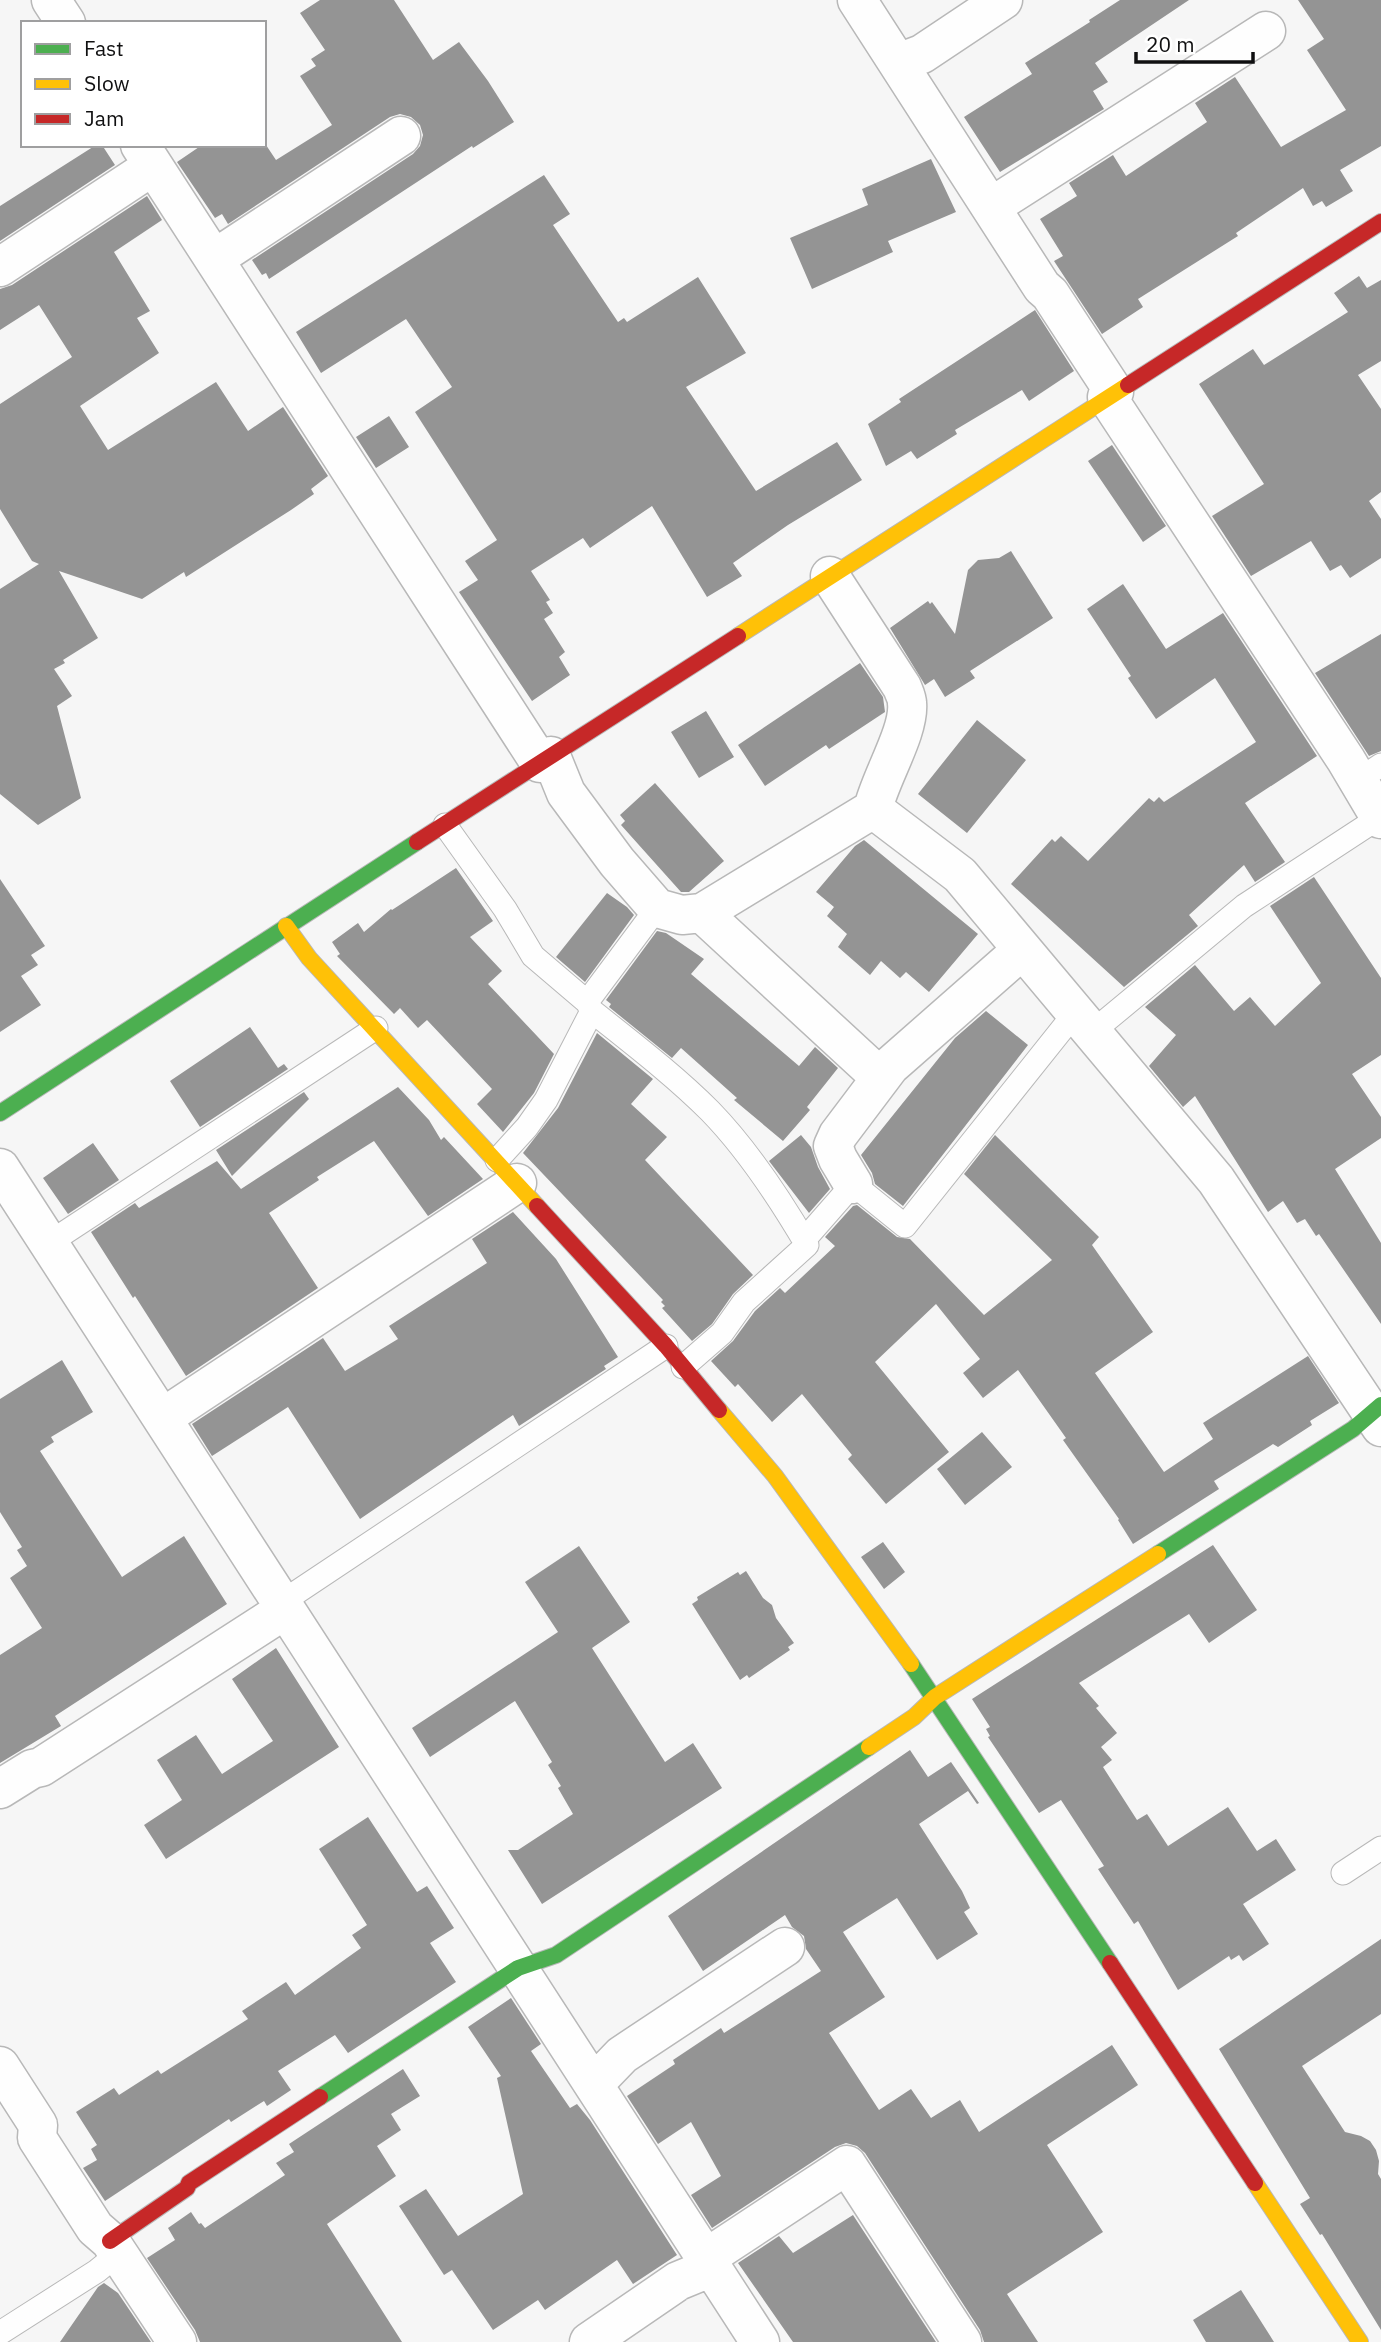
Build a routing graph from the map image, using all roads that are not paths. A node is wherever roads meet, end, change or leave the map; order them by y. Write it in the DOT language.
graph roads {
  1 [pos="51,0"];
  2 [pos="858,0"];
  3 [pos="1003,0"];
  4 [pos="65,21"];
  5 [pos="1266,31"];
  6 [pos="898,63"];
  7 [pos="401,136"];
  8 [pos="146,156"];
  9 [pos="991,207"];
  10 [pos="1381,222"];
  11 [pos="214,259"];
  12 [pos="0,267"];
  13 [pos="1111,394"];
  14 [pos="830,576"];
  15 [pos="546,760"];
  16 [pos="1369,773"];
  17 [pos="873,809"];
  18 [pos="1380,818"];
  19 [pos="445,825"];
  20 [pos="657,908"];
  21 [pos="702,913"];
  22 [pos="286,926"];
  23 [pos="1022,950"];
  24 [pos="590,1006"];
  25 [pos="1083,1023"];
  26 [pos="376,1028"];
  27 [pos="881,1078"];
  28 [pos="0,1113"];
  29 [pos="0,1168"];
  30 [pos="507,1171"];
  31 [pos="853,1184"];
  32 [pos="804,1240"];
  33 [pos="49,1243"];
  34 [pos="666,1346"];
  35 [pos="683,1367"];
  36 [pos="1378,1414"];
  37 [pos="162,1418"];
  38 [pos="284,1606"];
  39 [pos="935,1697"];
  40 [pos="0,1789"];
  41 [pos="1381,1848"];
  42 [pos="1343,1873"];
  43 [pos="785,1947"];
  44 [pos="518,1968"];
  45 [pos="0,2066"];
  46 [pos="594,2084"];
  47 [pos="115,2247"];
  48 [pos="709,2262"];
  49 [pos="0,2333"];
  50 [pos="177,2342"];
  51 [pos="589,2342"];
  52 [pos="760,2342"];
  53 [pos="962,2342"];
  54 [pos="1360,2342"];
  1 -- 4 [label="street"];
  2 -- 6 [label="street"];
  3 -- 6 [label="street"];
  5 -- 9 [label="street"];
  6 -- 9 [label="street"];
  7 -- 11 [label="street"];
  8 -- 11 [label="street"];
  8 -- 12 [label="street"];
  9 -- 13 [label="street"];
  10 -- 13 [label="street"];
  11 -- 15 [label="street"];
  13 -- 14 [label="street"];
  13 -- 16 [label="street"];
  14 -- 15 [label="street"];
  14 -- 17 [label="street"];
  15 -- 19 [label="street"];
  15 -- 20 [label="street"];
  16 -- 18 [label="street"];
  17 -- 21 [label="street"];
  17 -- 23 [label="street"];
  18 -- 25 [label="lane"];
  19 -- 22 [label="street"];
  19 -- 24 [label="lane"];
  20 -- 21 [label="street"];
  20 -- 24 [label="lane"];
  21 -- 27 [label="street"];
  22 -- 26 [label="street"];
  22 -- 28 [label="street"];
  23 -- 25 [label="street"];
  23 -- 27 [label="street"];
  24 -- 30 [label="lane"];
  24 -- 32 [label="lane"];
  25 -- 31 [label="lane"];
  25 -- 36 [label="street"];
  26 -- 30 [label="street"];
  26 -- 33 [label="lane"];
  27 -- 31 [label="street"];
  29 -- 33 [label="street"];
  30 -- 34 [label="street"];
  30 -- 37 [label="street"];
  31 -- 32 [label="lane"];
  32 -- 35 [label="lane"];
  33 -- 37 [label="street"];
  34 -- 35 [label="street"];
  34 -- 38 [label="lane"];
  35 -- 39 [label="street"];
  36 -- 39 [label="street"];
  37 -- 38 [label="street"];
  38 -- 40 [label="street"];
  38 -- 44 [label="street"];
  39 -- 44 [label="street"];
  39 -- 54 [label="street"];
  41 -- 42 [label="lane"];
  43 -- 46 [label="street"];
  44 -- 46 [label="street"];
  44 -- 47 [label="street"];
  45 -- 47 [label="street"];
  46 -- 48 [label="street"];
  47 -- 49 [label="lane"];
  47 -- 50 [label="street"];
  48 -- 51 [label="street"];
  48 -- 52 [label="street"];
  48 -- 53 [label="street"];
}
